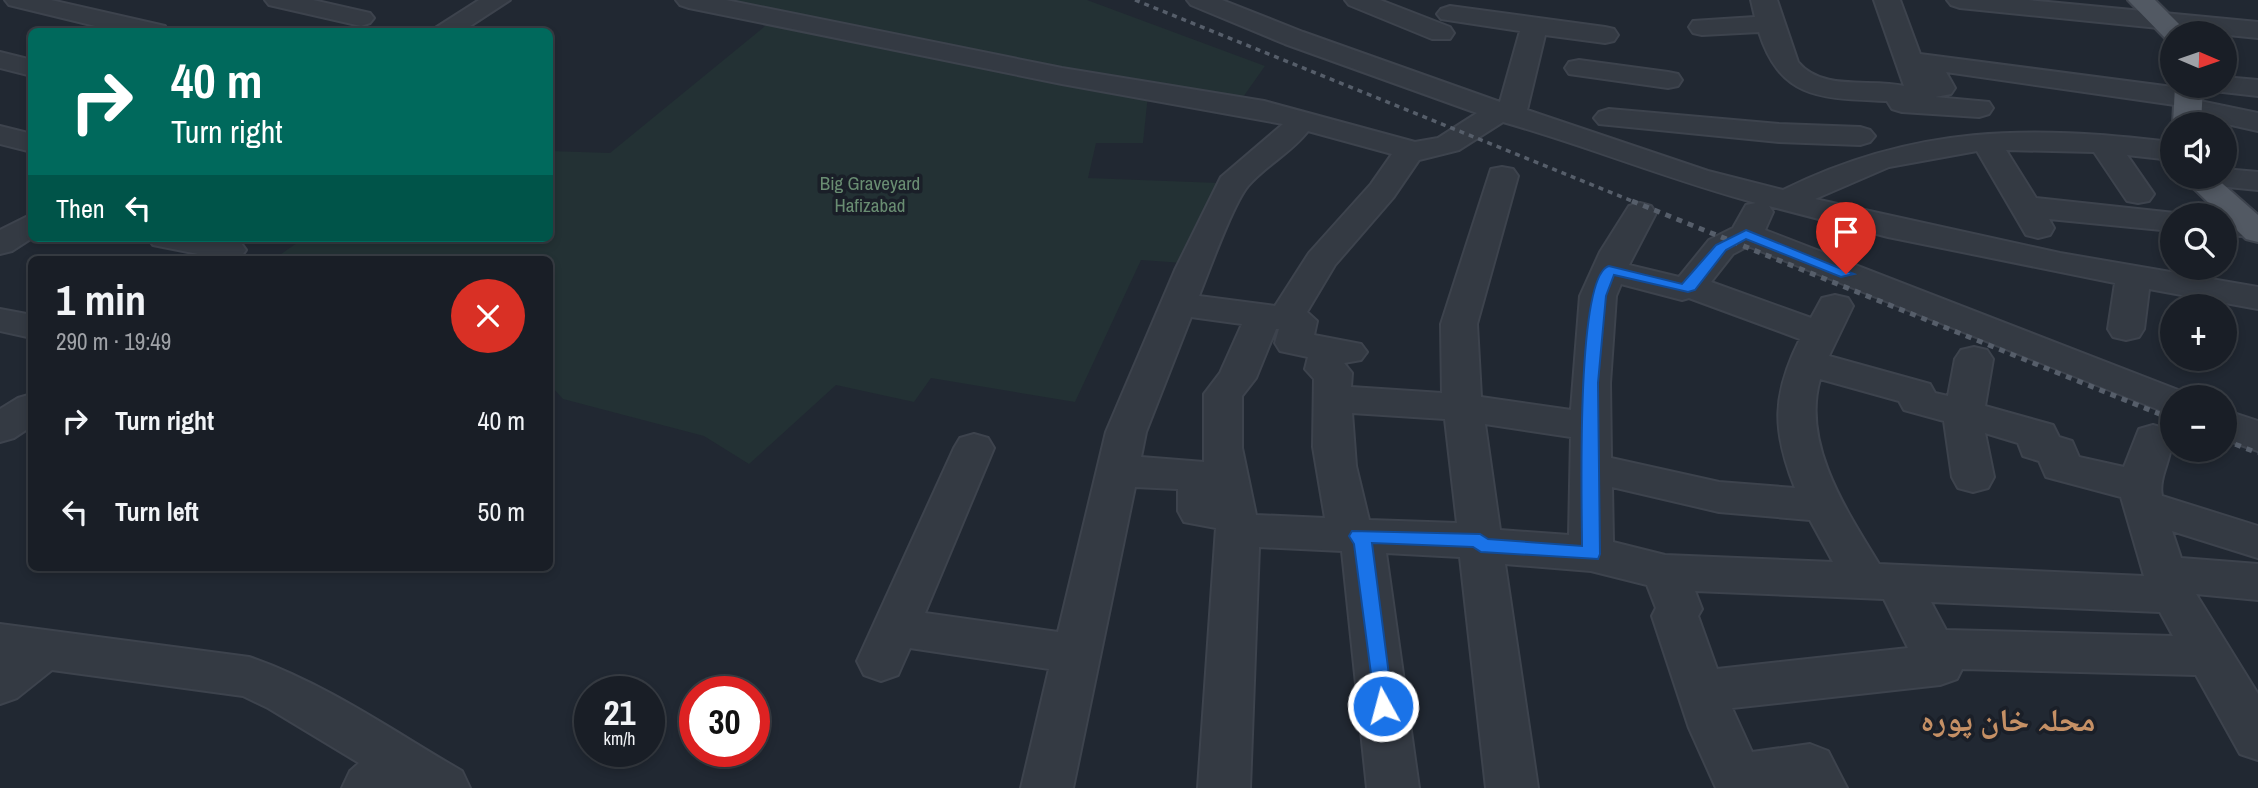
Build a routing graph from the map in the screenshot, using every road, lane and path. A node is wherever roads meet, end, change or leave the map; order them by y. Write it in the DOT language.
graph roads {
  1 [pos="18,0"];
  2 [pos="278,0"];
  3 [pos="497,0"];
  4 [pos="689,0"];
  5 [pos="1200,0"];
  6 [pos="1358,0"];
  7 [pos="1887,0"];
  8 [pos="1961,0"];
  9 [pos="2141,0"];
  10 [pos="1767,12"];
  11 [pos="1450,16"];
  12 [pos="2164,21"];
  13 [pos="1534,27"];
  14 [pos="1702,27"];
  15 [pos="2160,27"];
  16 [pos="139,28"];
  17 [pos="345,28"];
  18 [pos="449,28"];
  19 [pos="2237,30"];
  20 [pos="2258,30"];
  21 [pos="1605,35"];
  22 [pos="0,60"];
  23 [pos="28,67"];
  24 [pos="1579,68"];
  25 [pos="1616,74"];
  26 [pos="1668,80"];
  27 [pos="1419,82"];
  28 [pos="2237,87"];
  29 [pos="1822,88"];
  30 [pos="2258,89"];
  31 [pos="1921,95"];
  32 [pos="2188,104"];
  33 [pos="1979,108"];
  34 [pos="1505,113"];
  35 [pos="1303,119"];
  36 [pos="2258,122"];
  37 [pos="1608,131"];
  38 [pos="0,135"];
  39 [pos="1986,141"];
  40 [pos="28,142"];
  41 [pos="2103,142"];
  42 [pos="1867,148"];
  43 [pos="2160,149"];
  44 [pos="1410,150"];
  45 [pos="1502,176"];
  46 [pos="2237,179"];
  47 [pos="2258,181"];
  48 [pos="2208,189"];
  49 [pos="1750,192"];
  50 [pos="2138,194"];
  51 [pos="1784,202"];
  52 [pos="2025,207"];
  53 [pos="1640,214"];
  54 [pos="2160,220"];
  55 [pos="2245,229"];
  56 [pos="1746,234"];
  57 [pos="186,242"];
  58 [pos="221,256"];
  59 [pos="2060,263"];
  60 [pos="1609,270"];
  61 [pos="2133,275"];
  62 [pos="1690,286"];
  63 [pos="2258,298"];
  64 [pos="1179,304"];
  65 [pos="1274,317"];
  66 [pos="0,320"];
  67 [pos="28,326"];
  68 [pos="2126,329"];
  69 [pos="1821,334"];
  70 [pos="1974,359"];
  71 [pos="1332,399"];
  72 [pos="1463,407"];
  73 [pos="28,410"];
  74 [pos="1964,414"];
  75 [pos="2160,420"];
  76 [pos="1591,427"];
  77 [pos="0,428"];
  78 [pos="2160,428"];
  79 [pos="2237,428"];
  80 [pos="2258,437"];
  81 [pos="974,447"];
  82 [pos="1591,468"];
  83 [pos="1118,471"];
  84 [pos="1973,477"];
  85 [pos="2142,496"];
  86 [pos="1823,506"];
  87 [pos="1237,522"];
  88 [pos="1358,536"];
  89 [pos="2258,542"];
  90 [pos="1480,543"];
  91 [pos="1591,554"];
  92 [pos="1665,572"];
  93 [pos="1882,581"];
  94 [pos="2258,582"];
  95 [pos="2169,584"];
  96 [pos="22,646"];
  97 [pos="1931,649"];
  98 [pos="1077,654"];
  99 [pos="2207,656"];
  100 [pos="0,684"];
  101 [pos="1701,691"];
  102 [pos="2258,738"];
  103 [pos="383,774"];
  104 [pos="1740,783"];
  105 [pos="444,788"];
  106 [pos="1047,788"];
  107 [pos="1224,788"];
  108 [pos="1393,788"];
  109 [pos="1512,788"];
  110 [pos="1821,788"];
  1 -- 16 [label="street"];
  2 -- 17 [label="street"];
  3 -- 18 [label="street"];
  4 -- 35 [label="street"];
  5 -- 27 [label="street"];
  6 -- 11 [label="street"];
  7 -- 31 [label="street"];
  8 -- 15 [label="street"];
  9 -- 12 [label="main road"];
  10 -- 14 [label="street"];
  10 -- 29 [label="street"];
  11 -- 13 [label="street"];
  11 -- 27 [label="street"];
  13 -- 21 [label="street"];
  13 -- 34 [label="street"];
  19 -- 20 [label="street"];
  22 -- 23 [label="street"];
  24 -- 25 [label="street"];
  25 -- 26 [label="street"];
  25 -- 37 [label="street"];
  27 -- 34 [label="street"];
  28 -- 30 [label="street"];
  29 -- 31 [label="street"];
  29 -- 42 [label="street"];
  31 -- 32 [label="street"];
  31 -- 33 [label="street"];
  32 -- 36 [label="street"];
  34 -- 37 [label="street"];
  34 -- 44 [label="street"];
  35 -- 44 [label="street"];
  35 -- 64 [label="street"];
  37 -- 42 [label="street"];
  37 -- 49 [label="street"];
  38 -- 40 [label="street"];
  39 -- 41 [label="street"];
  39 -- 42 [label="street"];
  39 -- 52 [label="street"];
  41 -- 43 [label="street"];
  41 -- 50 [label="street"];
  42 -- 51 [label="street"];
  44 -- 65 [label="street"];
  45 -- 72 [label="street"];
  46 -- 47 [label="street"];
  48 -- 55 [label="main road"];
  49 -- 51 [label="street"];
  49 -- 56 [label="street"];
  51 -- 59 [label="street"];
  52 -- 54 [label="street"];
  52 -- 59 [label="street"];
  53 -- 60 [label="street"];
  56 -- 62 [label="street"];
  56 -- 75 [label="street"];
  57 -- 58 [label="street"];
  59 -- 61 [label="street"];
  60 -- 62 [label="street"];
  60 -- 76 [label="street"];
  61 -- 63 [label="street"];
  61 -- 68 [label="street"];
  62 -- 69 [label="street"];
  64 -- 65 [label="street"];
  64 -- 83 [label="street"];
  65 -- 71 [label="street"];
  65 -- 87 [label="street"];
  66 -- 67 [label="street"];
  69 -- 74 [label="street"];
  69 -- 86 [label="street"];
  70 -- 74 [label="street"];
  71 -- 72 [label="street"];
  71 -- 88 [label="street"];
  72 -- 76 [label="street"];
  72 -- 90 [label="street"];
  73 -- 77 [label="street"];
  74 -- 84 [label="street"];
  74 -- 85 [label="street"];
  76 -- 82 [label="street"];
  78 -- 85 [label="street"];
  79 -- 80 [label="street"];
  81 -- 98 [label="street"];
  82 -- 86 [label="street"];
  82 -- 91 [label="street"];
  83 -- 87 [label="street"];
  83 -- 98 [label="street"];
  85 -- 89 [label="street"];
  85 -- 95 [label="street"];
  86 -- 93 [label="street"];
  87 -- 88 [label="street"];
  87 -- 107 [label="street"];
  88 -- 90 [label="street"];
  88 -- 108 [label="street"];
  90 -- 91 [label="street"];
  90 -- 109 [label="street"];
  91 -- 92 [label="street"];
  92 -- 93 [label="street"];
  92 -- 101 [label="street"];
  93 -- 95 [label="street"];
  93 -- 97 [label="street"];
  94 -- 95 [label="street"];
  95 -- 99 [label="street"];
  96 -- 100 [label="street"];
  96 -- 103 [label="street"];
  97 -- 99 [label="street"];
  97 -- 101 [label="street"];
  98 -- 106 [label="street"];
  99 -- 102 [label="street"];
  101 -- 104 [label="street"];
  103 -- 105 [label="street"];
  104 -- 110 [label="street"];
}
